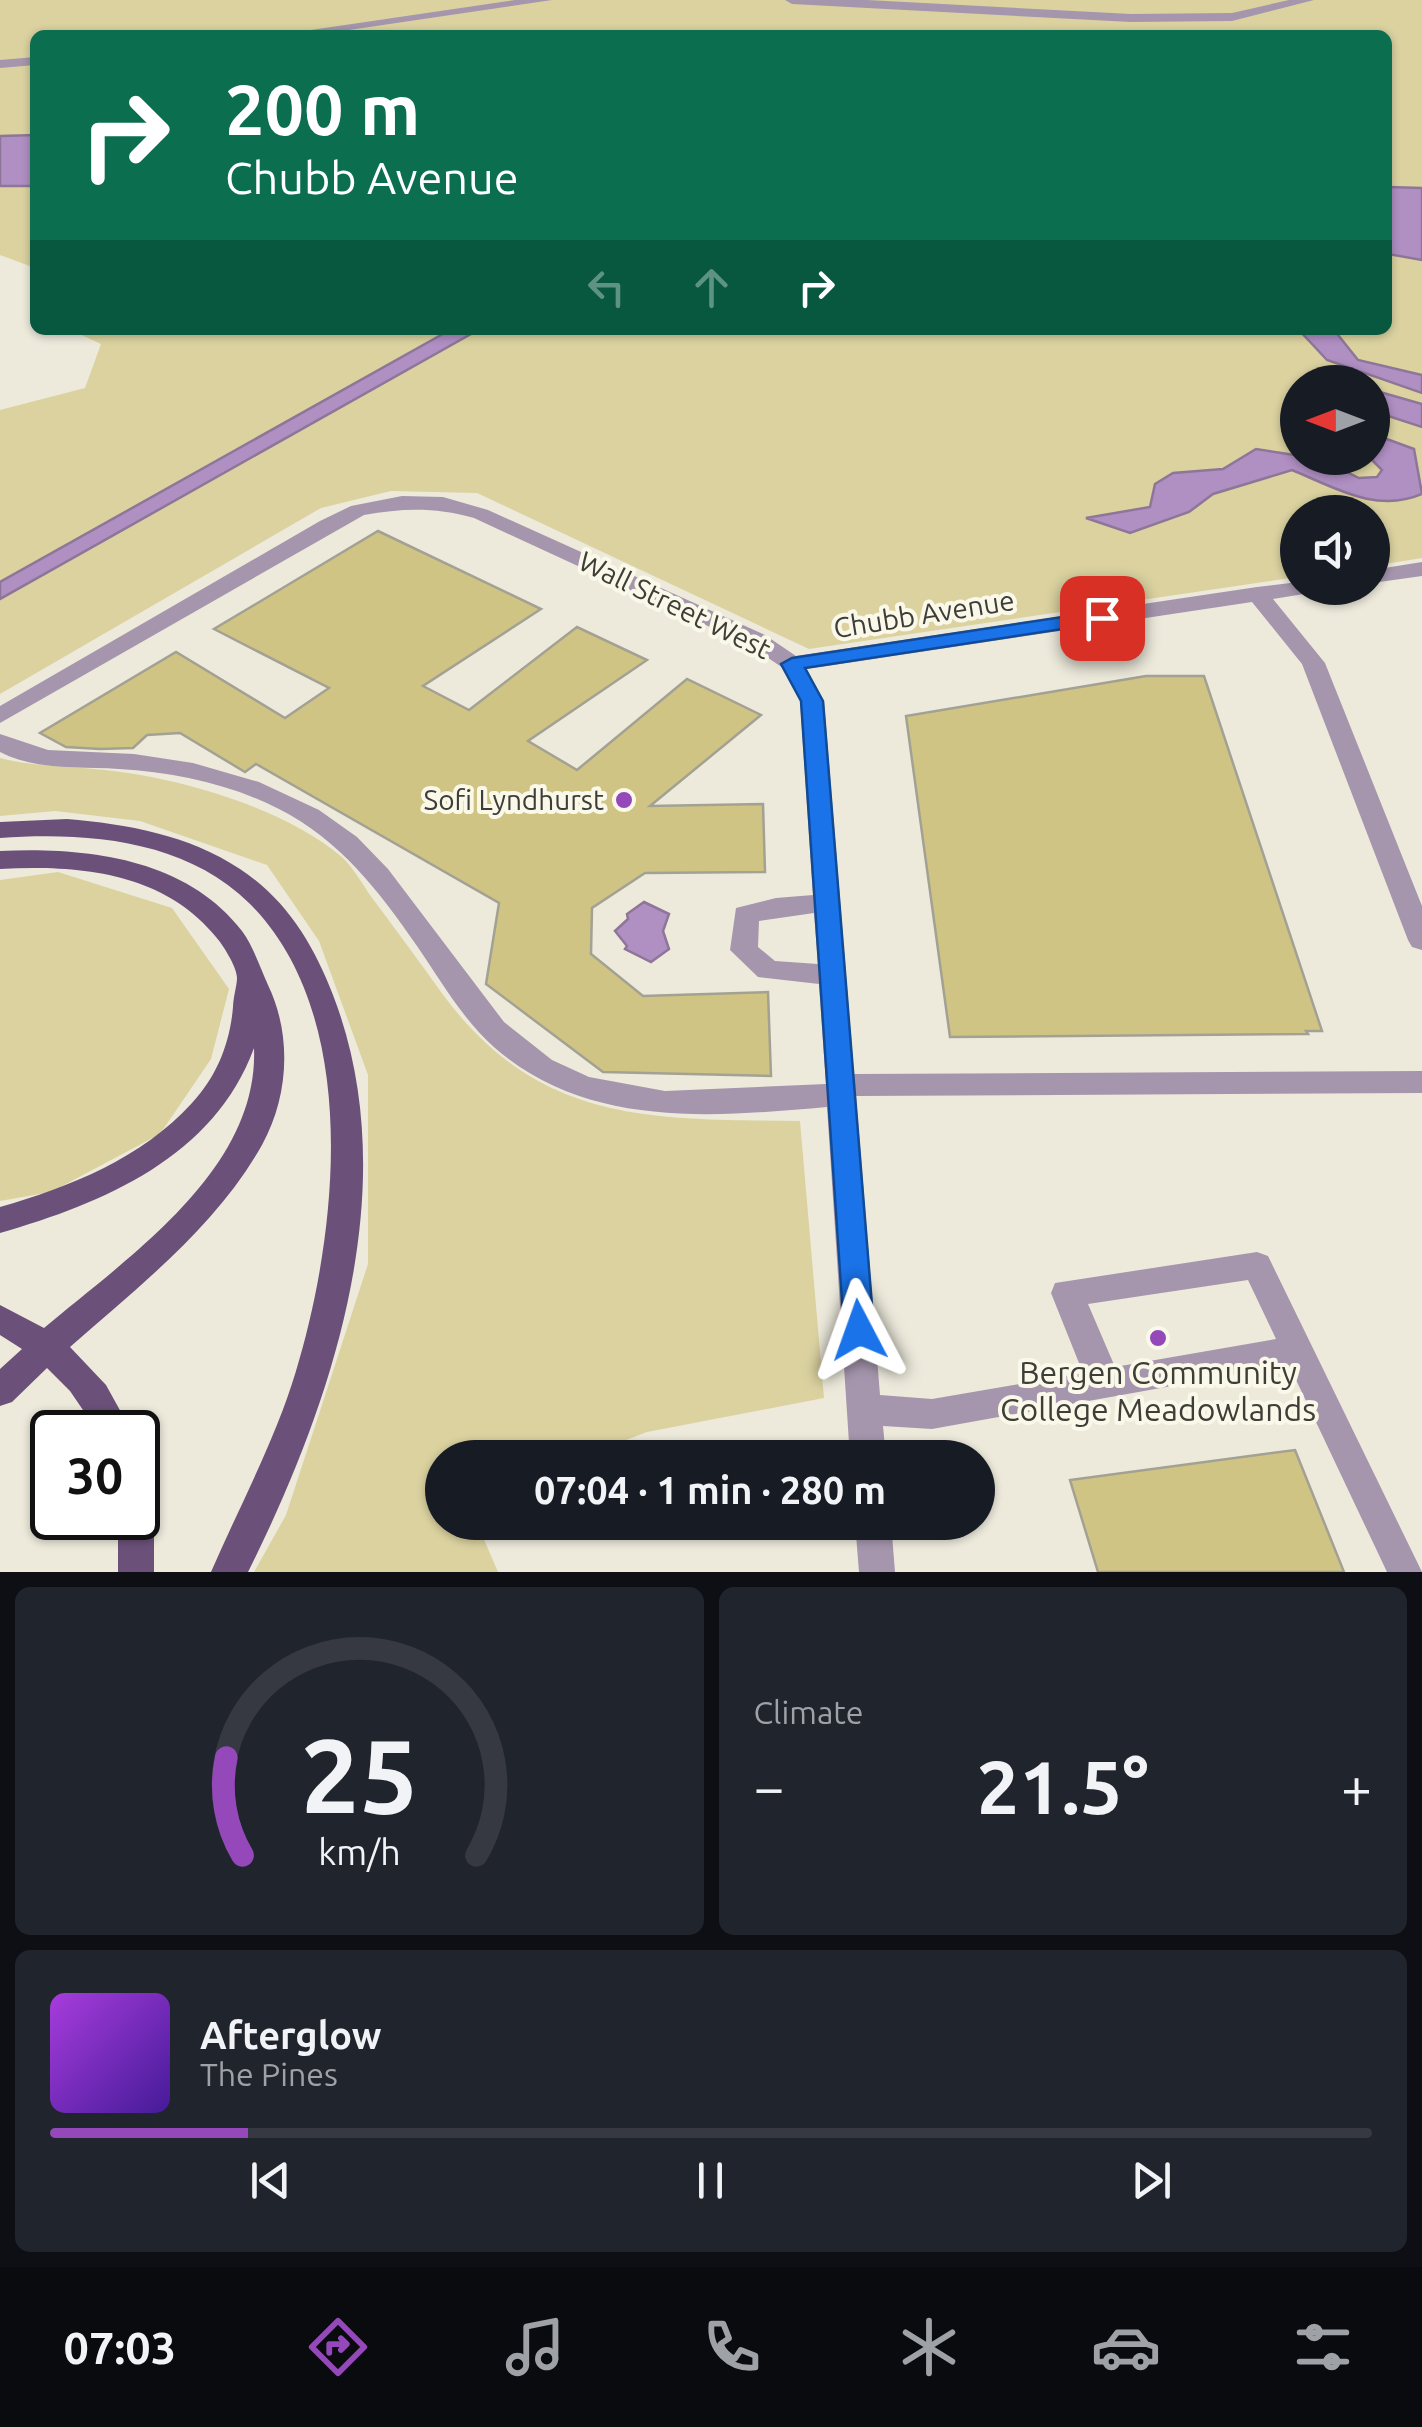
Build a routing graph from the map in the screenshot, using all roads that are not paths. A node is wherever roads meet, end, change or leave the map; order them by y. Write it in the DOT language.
graph roads {
  1 [pos="544,0"];
  2 [pos="792,0"];
  3 [pos="1307,0"];
  4 [pos="321,30"];
  5 [pos="30,62"];
  6 [pos="0,64"];
  7 [pos="1422,570"];
  8 [pos="1390,574"];
  9 [pos="1280,591"];
  10 [pos="1257,594"];
  11 [pos="792,664"];
  12 [pos="0,716"];
  13 [pos="0,742"];
  14 [pos="0,830"];
  15 [pos="0,860"];
  16 [pos="827,904"];
  17 [pos="1422,940"];
  18 [pos="238,946"];
  19 [pos="832,976"];
  20 [pos="1422,1082"];
  21 [pos="841,1089"];
  22 [pos="0,1220"];
  23 [pos="0,1319"];
  24 [pos="46,1346"];
  25 [pos="1299,1349"];
  26 [pos="1104,1384"];
  27 [pos="0,1391"];
  28 [pos="865,1409"];
  29 [pos="102,1410"];
  30 [pos="867,1440"];
  31 [pos="136,1540"];
  32 [pos="874,1540"];
  33 [pos="136,1572"];
  34 [pos="229,1572"];
  35 [pos="876,1572"];
  36 [pos="1406,1572"];
  1 -- 4 [label="street"];
  2 -- 3 [label="street"];
  5 -- 6 [label="street"];
  7 -- 8 [label="street"];
  9 -- 10 [label="street, Chubb Avenue"];
  10 -- 11 [label="street, Chubb Avenue"];
  10 -- 17 [label="street"];
  11 -- 12 [label="street, Wall Street West"];
  11 -- 16 [label="street, Wall Street West"];
  13 -- 21 [label="street"];
  14 -- 34 [label="main road"];
  15 -- 18 [label="main road"];
  16 -- 19 [label="street, Wall Street West"];
  16 -- 19 [label="street"];
  18 -- 22 [label="main road"];
  18 -- 24 [label="main road"];
  19 -- 21 [label="street, Wall Street West"];
  20 -- 21 [label="street"];
  21 -- 28 [label="street, Wall Street West"];
  23 -- 24 [label="main road"];
  24 -- 27 [label="main road"];
  24 -- 29 [label="main road"];
  25 -- 26 [label="street"];
  25 -- 26 [label="street"];
  25 -- 36 [label="street"];
  26 -- 28 [label="street"];
  28 -- 30 [label="street, Wall Street West"];
  31 -- 33 [label="main road"];
  32 -- 35 [label="street"];
}
